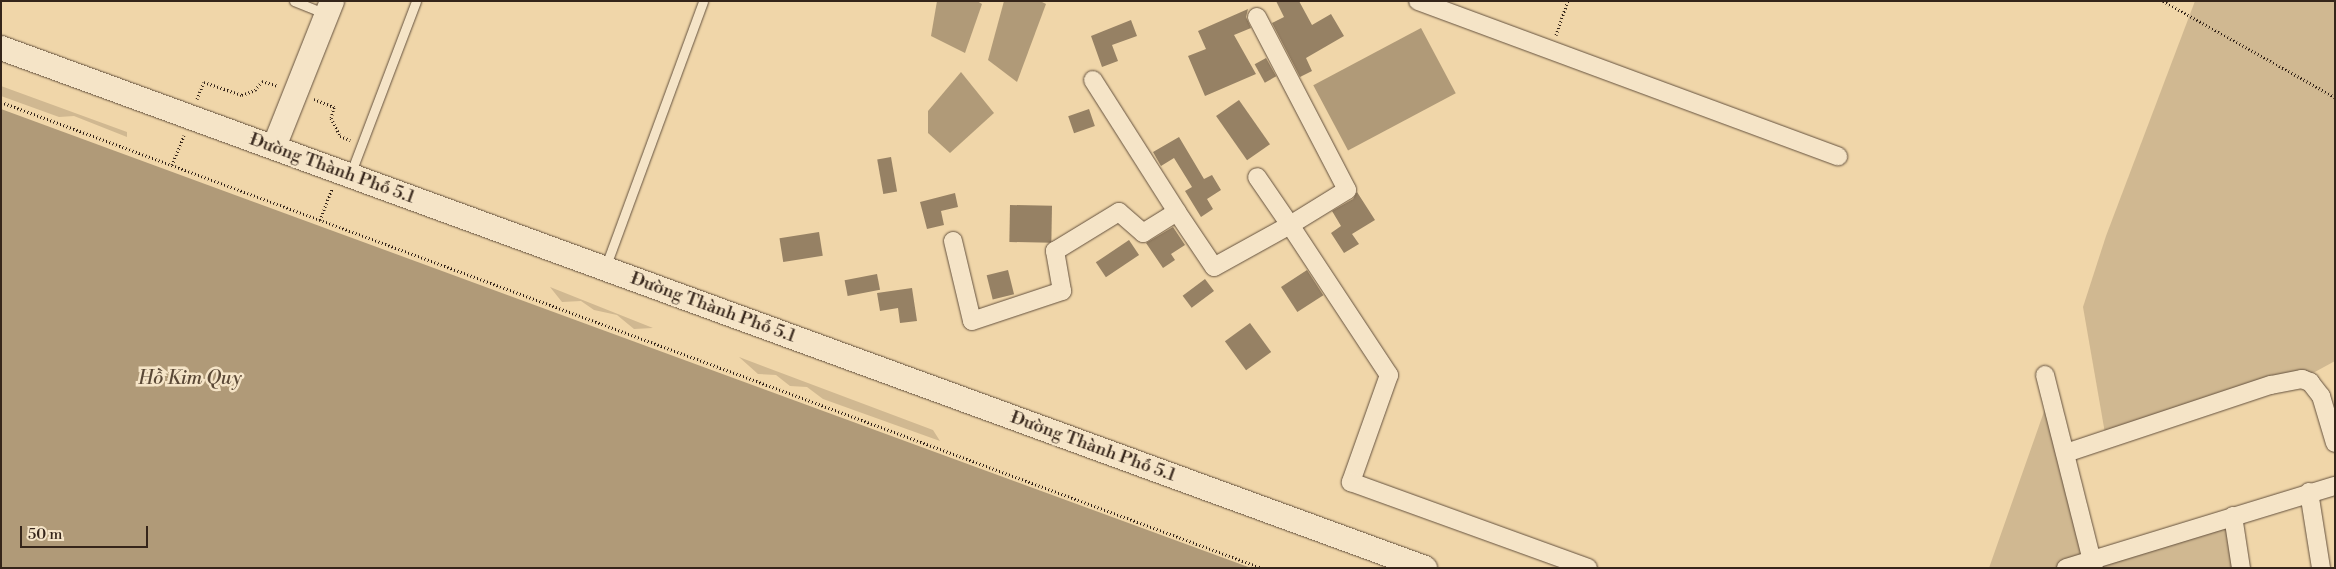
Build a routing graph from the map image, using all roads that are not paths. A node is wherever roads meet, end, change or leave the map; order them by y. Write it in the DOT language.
graph roads {
  1 [pos="294,1"];
  2 [pos="416,1"];
  3 [pos="703,1"];
  4 [pos="1418,1"];
  5 [pos="330,8"];
  6 [pos="1257,17"];
  7 [pos="1,48"];
  8 [pos="1093,80"];
  9 [pos="274,147"];
  10 [pos="1838,156"];
  11 [pos="350,175"];
  12 [pos="1258,177"];
  13 [pos="1177,212"];
  14 [pos="1290,225"];
  15 [pos="953,241"];
  16 [pos="605,268"];
  17 [pos="2046,375"];
  18 [pos="2335,443"];
  19 [pos="2066,453"];
  20 [pos="2335,486"];
  21 [pos="2309,492"];
  22 [pos="2233,516"];
  23 [pos="2094,564"];
  24 [pos="1424,568"];
  25 [pos="1588,568"];
  26 [pos="2066,568"];
  27 [pos="2241,568"];
  28 [pos="2321,568"];
  1 -- 5 [label="lane"];
  2 -- 11 [label="lane"];
  3 -- 16 [label="lane"];
  4 -- 10 [label="street"];
  5 -- 9 [label="street"];
  6 -- 14 [label="street"];
  7 -- 9 [label="street, Đường Thành Phố 5.1"];
  8 -- 13 [label="street"];
  9 -- 11 [label="street, Đường Thành Phố 5.1"];
  11 -- 16 [label="street, Đường Thành Phố 5.1"];
  12 -- 14 [label="street"];
  13 -- 14 [label="street"];
  13 -- 15 [label="street"];
  14 -- 25 [label="street"];
  16 -- 24 [label="street, Đường Thành Phố 5.1"];
  17 -- 19 [label="street"];
  18 -- 19 [label="street"];
  19 -- 23 [label="street"];
  20 -- 21 [label="street"];
  21 -- 22 [label="street"];
  21 -- 28 [label="street"];
  22 -- 23 [label="street"];
  22 -- 27 [label="street"];
  23 -- 26 [label="street"];
}
